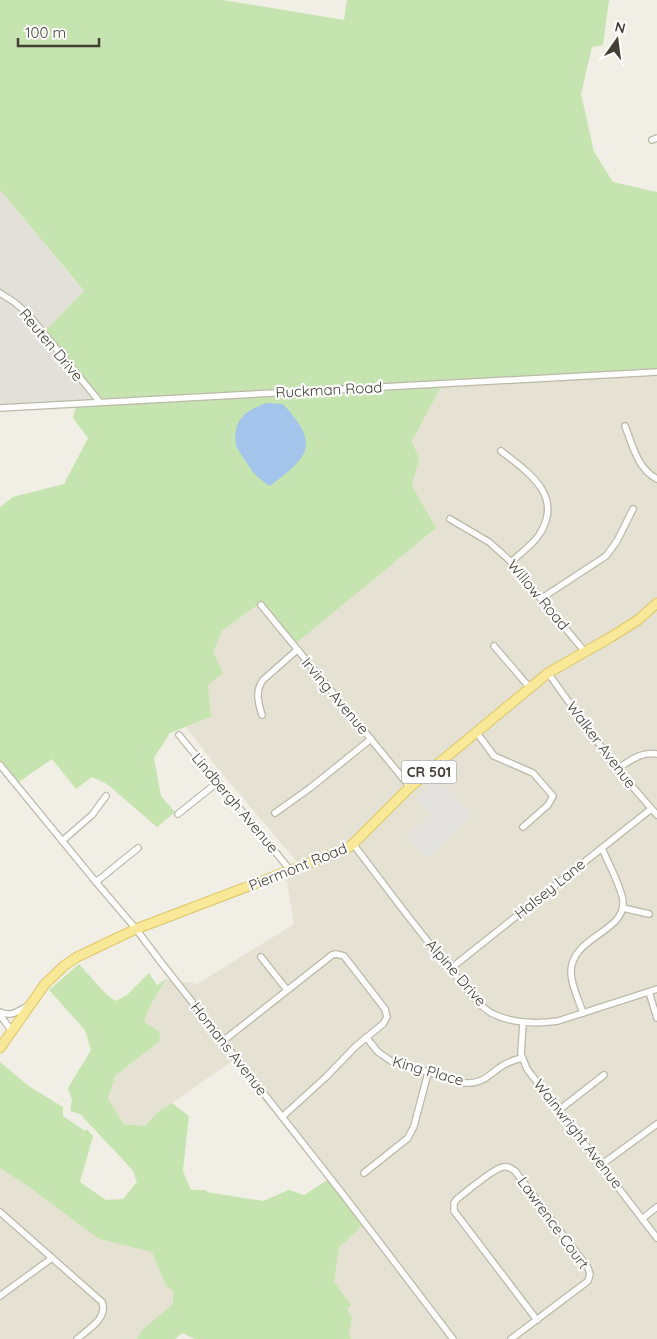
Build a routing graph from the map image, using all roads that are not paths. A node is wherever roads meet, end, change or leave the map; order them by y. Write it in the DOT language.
graph roads {
  1 [pos="0,292"];
  2 [pos="657,372"];
  3 [pos="99,401"];
  4 [pos="0,408"];
  5 [pos="625,426"];
  6 [pos="501,451"];
  7 [pos="657,479"];
  8 [pos="633,509"];
  9 [pos="450,518"];
  10 [pos="512,562"];
  11 [pos="542,598"];
  12 [pos="260,605"];
  13 [pos="655,609"];
  14 [pos="494,646"];
  15 [pos="297,650"];
  16 [pos="585,652"];
  17 [pos="548,673"];
  18 [pos="530,688"];
  19 [pos="262,715"];
  20 [pos="476,733"];
  21 [pos="179,735"];
  22 [pos="371,739"];
  23 [pos="657,754"];
  24 [pos="0,765"];
  25 [pos="617,769"];
  26 [pos="218,782"];
  27 [pos="410,787"];
  28 [pos="106,796"];
  29 [pos="651,809"];
  30 [pos="275,813"];
  31 [pos="178,814"];
  32 [pos="657,815"];
  33 [pos="523,827"];
  34 [pos="62,841"];
  35 [pos="354,844"];
  36 [pos="138,848"];
  37 [pos="602,848"];
  38 [pos="291,870"];
  39 [pos="96,882"];
  40 [pos="623,908"];
  41 [pos="649,914"];
  42 [pos="136,929"];
  43 [pos="261,957"];
  44 [pos="450,969"];
  45 [pos="657,989"];
  46 [pos="287,990"];
  47 [pos="649,992"];
  48 [pos="28,1006"];
  49 [pos="0,1013"];
  50 [pos="583,1013"];
  51 [pos="657,1018"];
  52 [pos="524,1022"];
  53 [pos="11,1030"];
  54 [pos="366,1037"];
  55 [pos="223,1040"];
  56 [pos="0,1048"];
  57 [pos="522,1058"];
  58 [pos="428,1073"];
  59 [pos="604,1075"];
  60 [pos="559,1110"];
  61 [pos="282,1116"];
  62 [pos="657,1124"];
  63 [pos="601,1165"];
  64 [pos="364,1172"];
  65 [pos="657,1208"];
  66 [pos="0,1212"];
  67 [pos="642,1219"];
  68 [pos="657,1238"];
  69 [pos="52,1258"];
  70 [pos="0,1296"];
  71 [pos="537,1320"];
  72 [pos="77,1339"];
  73 [pos="453,1339"];
  74 [pos="511,1339"];
  1 -- 3 [label="street, Reuten Drive"];
  2 -- 3 [label="street, Ruckman Road"];
  3 -- 4 [label="street, Ruckman Road"];
  5 -- 7 [label="street"];
  6 -- 10 [label="street"];
  8 -- 11 [label="street"];
  9 -- 10 [label="street, Willow Road"];
  10 -- 11 [label="street, Willow Road"];
  11 -- 16 [label="street, Willow Road"];
  12 -- 15 [label="street, Irving Avenue"];
  13 -- 16 [label="main road, Piermont Road / CR 501"];
  14 -- 18 [label="street"];
  15 -- 19 [label="street"];
  15 -- 22 [label="street, Irving Avenue"];
  16 -- 17 [label="main road, Piermont Road / CR 501"];
  17 -- 18 [label="main road, Piermont Road / CR 501"];
  17 -- 25 [label="street, Walker Avenue"];
  18 -- 20 [label="main road, Piermont Road / CR 501"];
  20 -- 27 [label="main road, Piermont Road / CR 501"];
  20 -- 33 [label="street"];
  21 -- 26 [label="street, Lindbergh Avenue"];
  22 -- 27 [label="street, Irving Avenue"];
  22 -- 30 [label="street"];
  23 -- 25 [label="street"];
  24 -- 34 [label="street, Homans Avenue"];
  25 -- 29 [label="street, Walker Avenue"];
  26 -- 31 [label="street"];
  26 -- 38 [label="street, Lindbergh Avenue"];
  27 -- 35 [label="main road, Piermont Road / CR 501"];
  28 -- 34 [label="street"];
  29 -- 32 [label="street, Walker Avenue"];
  29 -- 37 [label="street, Halsey Lane"];
  34 -- 39 [label="street, Homans Avenue"];
  35 -- 38 [label="main road, Piermont Road / CR 501"];
  35 -- 44 [label="street, Alpine Drive"];
  36 -- 39 [label="street"];
  37 -- 40 [label="street"];
  37 -- 44 [label="street, Halsey Lane"];
  38 -- 42 [label="main road, Piermont Road / CR 501"];
  39 -- 42 [label="street, Homans Avenue"];
  40 -- 41 [label="street"];
  40 -- 50 [label="street"];
  42 -- 48 [label="main road, Piermont Road / CR 501"];
  42 -- 55 [label="street, Homans Avenue"];
  43 -- 46 [label="street"];
  44 -- 52 [label="street, Alpine Drive"];
  45 -- 47 [label="street, Alpine Drive"];
  46 -- 54 [label="street"];
  46 -- 55 [label="street"];
  47 -- 50 [label="street, Alpine Drive"];
  47 -- 51 [label="street"];
  48 -- 49 [label="street"];
  48 -- 53 [label="main road, Piermont Road / CR 501"];
  49 -- 53 [label="street"];
  50 -- 52 [label="street, Alpine Drive"];
  52 -- 57 [label="street"];
  53 -- 56 [label="main road, Piermont Road / CR 501"];
  54 -- 58 [label="street, King Place"];
  54 -- 61 [label="street"];
  55 -- 61 [label="street, Homans Avenue"];
  57 -- 58 [label="street, King Place"];
  57 -- 60 [label="street, Wainwright Avenue"];
  58 -- 64 [label="street"];
  59 -- 60 [label="street"];
  60 -- 63 [label="street, Wainwright Avenue"];
  61 -- 73 [label="street, Homans Avenue"];
  62 -- 63 [label="street"];
  63 -- 67 [label="street, Wainwright Avenue"];
  65 -- 67 [label="street"];
  66 -- 69 [label="street"];
  67 -- 68 [label="street, Wainwright Avenue"];
  69 -- 70 [label="street"];
  69 -- 72 [label="street"];
  71 -- 71 [label="street, Lawrence Court"];
  71 -- 74 [label="street, Lawrence Court"];
}
